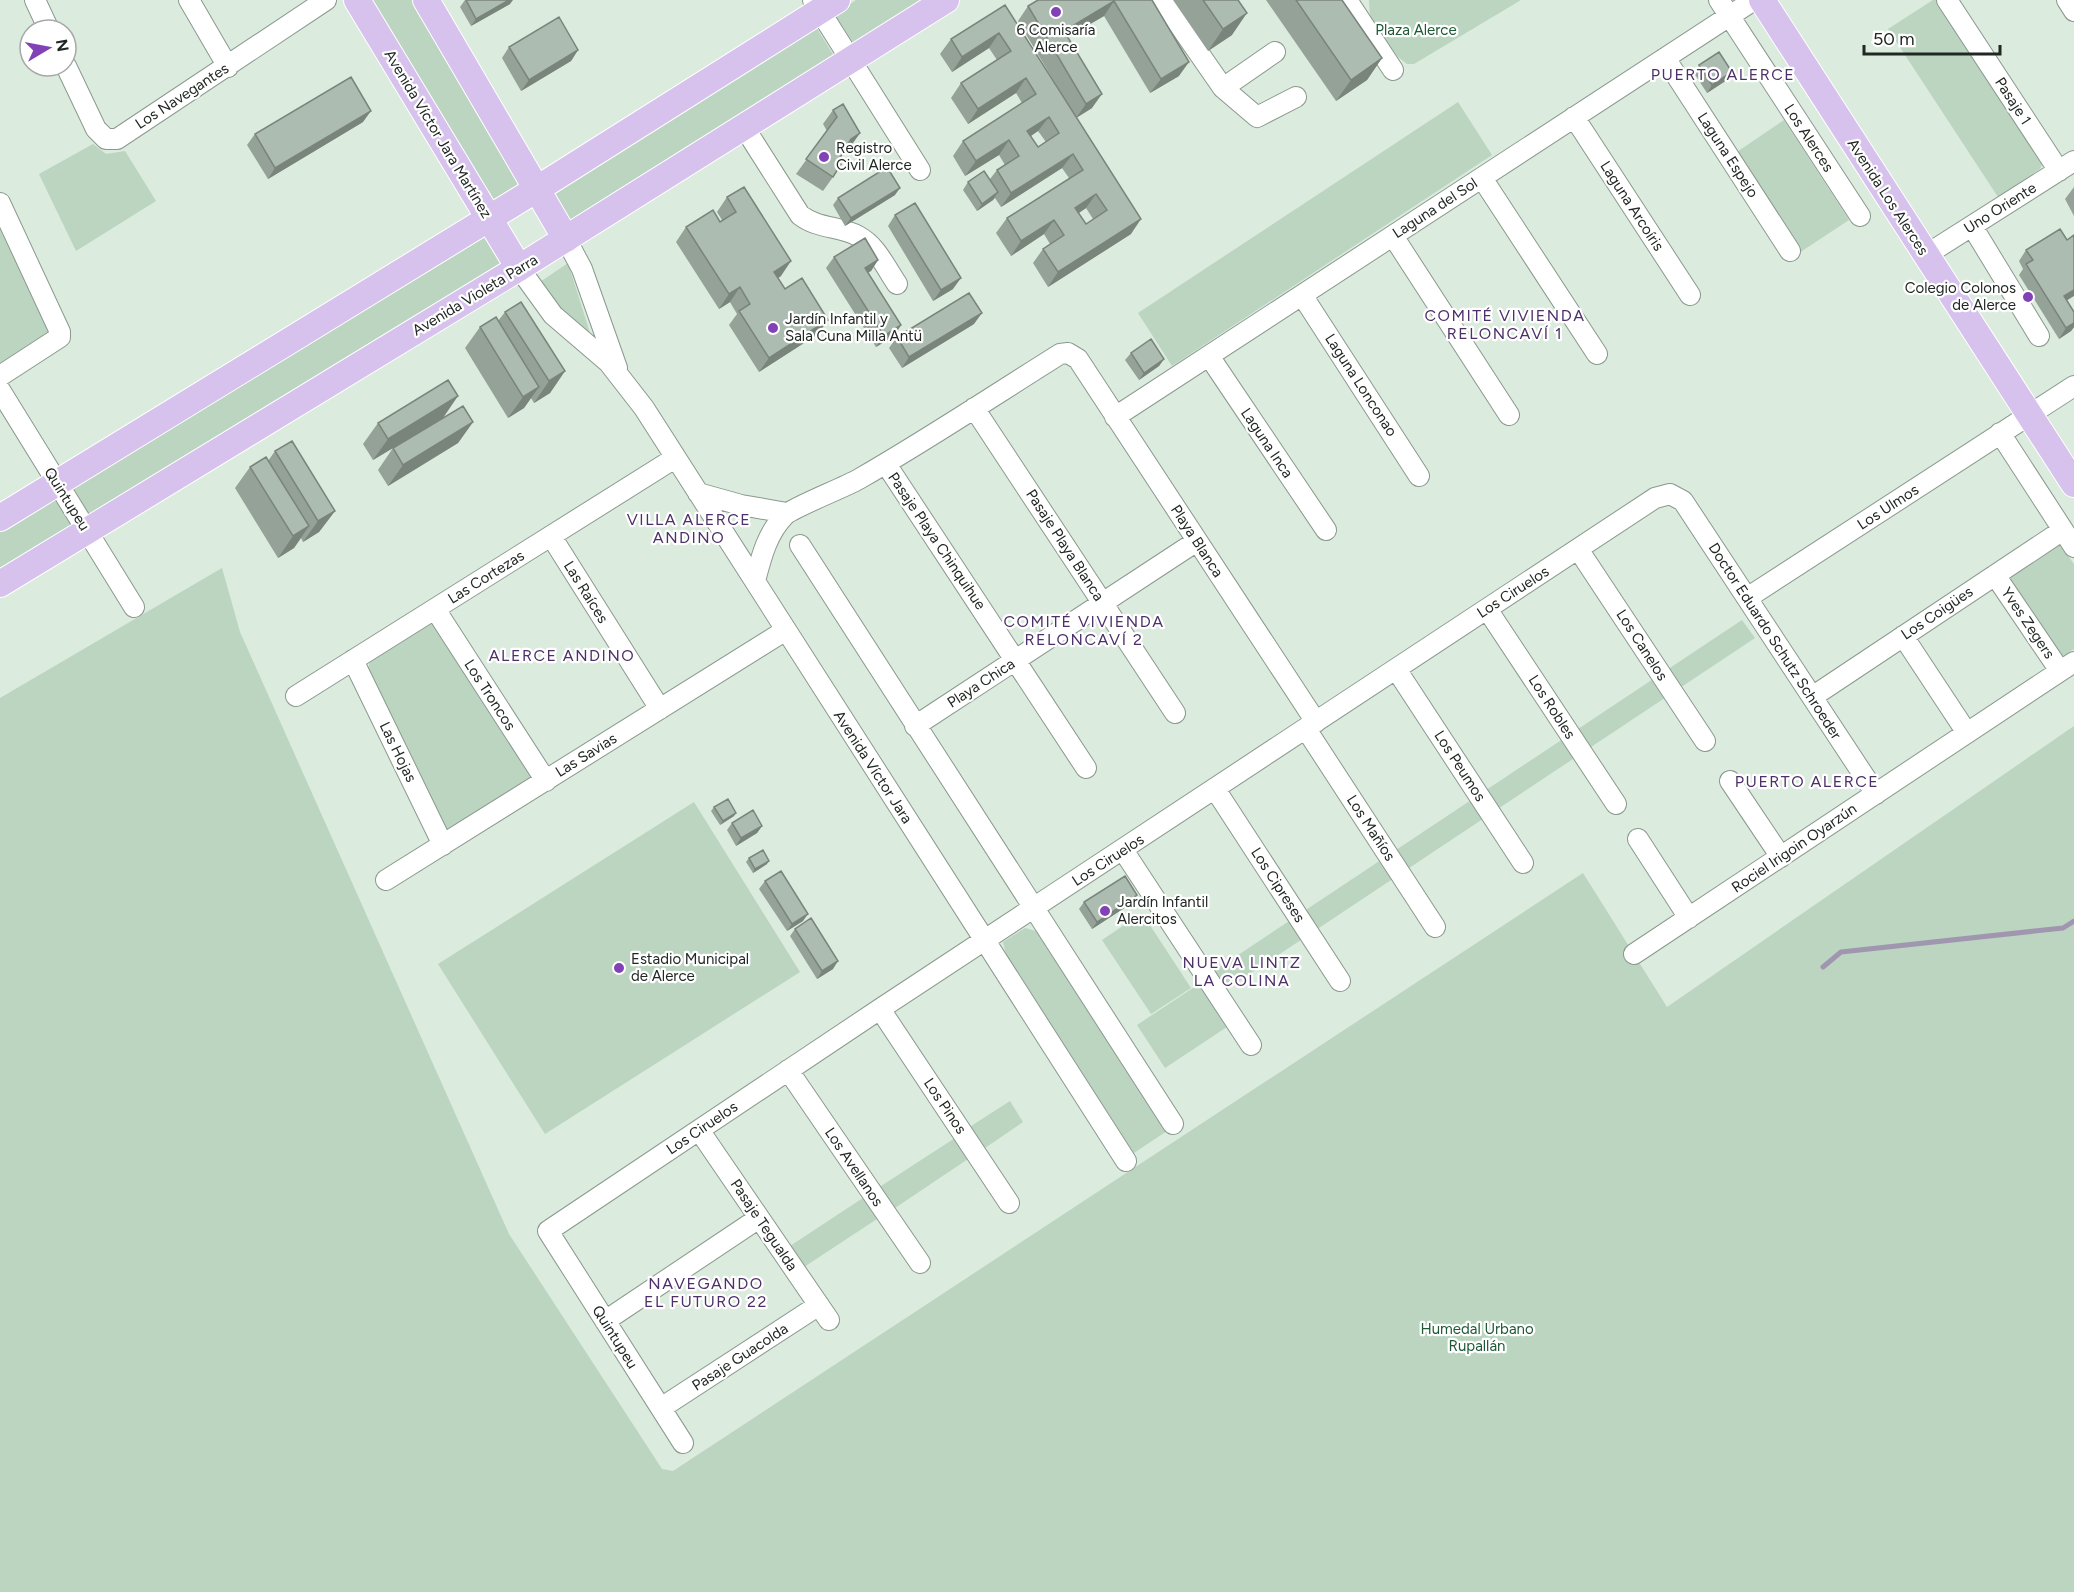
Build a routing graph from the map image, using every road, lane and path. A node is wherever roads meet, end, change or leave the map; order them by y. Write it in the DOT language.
graph roads {
  1 [pos="35,0"];
  2 [pos="189,0"];
  3 [pos="326,0"];
  4 [pos="357,0"];
  5 [pos="426,0"];
  6 [pos="946,0"];
  7 [pos="1162,0"];
  8 [pos="1347,0"];
  9 [pos="1754,0"];
  10 [pos="1762,0"];
  11 [pos="1947,0"];
  12 [pos="2067,0"];
  13 [pos="823,4"];
  14 [pos="1724,8"];
  15 [pos="2074,11"];
  16 [pos="43,18"];
  17 [pos="1275,52"];
  18 [pos="1665,58"];
  19 [pos="851,60"];
  20 [pos="228,67"];
  21 [pos="1393,70"];
  22 [pos="72,78"];
  23 [pos="1223,88"];
  24 [pos="1296,96"];
  25 [pos="1574,117"];
  26 [pos="744,126"];
  27 [pos="2067,166"];
  28 [pos="920,170"];
  29 [pos="1482,178"];
  30 [pos="537,189"];
  31 [pos="0,202"];
  32 [pos="1860,216"];
  33 [pos="488,218"];
  34 [pos="1972,226"];
  35 [pos="1392,236"];
  36 [pos="566,239"];
  37 [pos="1790,251"];
  38 [pos="1926,255"];
  39 [pos="519,268"];
  40 [pos="897,284"];
  41 [pos="1302,295"];
  42 [pos="1690,295"];
  43 [pos="2039,336"];
  44 [pos="1597,354"];
  45 [pos="1209,356"];
  46 [pos="614,368"];
  47 [pos="0,376"];
  48 [pos="2074,386"];
  49 [pos="0,390"];
  50 [pos="975,408"];
  51 [pos="1509,415"];
  52 [pos="2028,415"];
  53 [pos="1115,417"];
  54 [pos="2000,433"];
  55 [pos="675,458"];
  56 [pos="886,464"];
  57 [pos="1419,476"];
  58 [pos="57,482"];
  59 [pos="2074,484"];
  60 [pos="698,493"];
  61 [pos="1670,494"];
  62 [pos="787,513"];
  63 [pos="0,518"];
  64 [pos="1326,530"];
  65 [pos="2063,530"];
  66 [pos="87,532"];
  67 [pos="551,536"];
  68 [pos="1197,541"];
  69 [pos="800,545"];
  70 [pos="2074,547"];
  71 [pos="1578,549"];
  72 [pos="1995,575"];
  73 [pos="754,581"];
  74 [pos="0,584"];
  75 [pos="1747,598"];
  76 [pos="1103,603"];
  77 [pos="134,608"];
  78 [pos="435,609"];
  79 [pos="1487,609"];
  80 [pos="786,630"];
  81 [pos="1903,636"];
  82 [pos="353,660"];
  83 [pos="1016,660"];
  84 [pos="2067,667"];
  85 [pos="1396,669"];
  86 [pos="296,696"];
  87 [pos="1812,697"];
  88 [pos="660,709"];
  89 [pos="1175,713"];
  90 [pos="915,726"];
  91 [pos="1311,726"];
  92 [pos="1967,733"];
  93 [pos="1705,741"];
  94 [pos="1086,768"];
  95 [pos="546,781"];
  96 [pos="1730,781"];
  97 [pos="1215,789"];
  98 [pos="1876,794"];
  99 [pos="1616,804"];
  100 [pos="1638,839"];
  101 [pos="443,845"];
  102 [pos="1123,850"];
  103 [pos="1781,857"];
  104 [pos="1523,863"];
  105 [pos="386,880"];
  106 [pos="1032,909"];
  107 [pos="1689,918"];
  108 [pos="1435,927"];
  109 [pos="985,941"];
  110 [pos="1634,954"];
  111 [pos="1340,981"];
  112 [pos="880,1009"];
  113 [pos="1251,1045"];
  114 [pos="788,1070"];
  115 [pos="1173,1124"];
  116 [pos="699,1130"];
  117 [pos="1126,1161"];
  118 [pos="1009,1203"];
  119 [pos="759,1218"];
  120 [pos="548,1231"];
  121 [pos="920,1263"];
  122 [pos="824,1312"];
  123 [pos="605,1321"];
  124 [pos="661,1408"];
  125 [pos="683,1443"];
  1 -- 16 [label="street"];
  2 -- 20 [label="street"];
  3 -- 20 [label="street, Los Navegantes"];
  4 -- 33 [label="main road, Avenida Víctor Jara Martínez"];
  5 -- 30 [label="main road"];
  6 -- 19 [label="main road, Avenida Violeta Parra"];
  7 -- 23 [label="street"];
  8 -- 21 [label="street"];
  9 -- 14 [label="street, Laguna del Sol"];
  10 -- 38 [label="main road, Avenida Los Alerces"];
  11 -- 27 [label="street, Pasaje 1"];
  12 -- 15 [label="street"];
  13 -- 19 [label="street"];
  13 -- 30 [label="main road"];
  14 -- 18 [label="street, Laguna del Sol"];
  14 -- 32 [label="street, Los Alerces"];
  17 -- 23 [label="street"];
  18 -- 25 [label="street, Laguna del Sol"];
  18 -- 37 [label="street, Laguna Espejo"];
  19 -- 26 [label="main road, Avenida Violeta Parra"];
  19 -- 28 [label="street"];
  20 -- 22 [label="street, Los Navegantes"];
  23 -- 24 [label="street"];
  25 -- 29 [label="street, Laguna del Sol"];
  25 -- 42 [label="street, Laguna Arcoíris"];
  26 -- 36 [label="main road, Avenida Violeta Parra"];
  26 -- 40 [label="street"];
  27 -- 34 [label="street, Uno Oriente"];
  29 -- 35 [label="street, Laguna del Sol"];
  29 -- 44 [label="street"];
  30 -- 33 [label="main road"];
  30 -- 36 [label="main road"];
  31 -- 47 [label="street"];
  33 -- 39 [label="main road, Avenida Víctor Jara Martínez"];
  33 -- 58 [label="main road"];
  34 -- 38 [label="street, Uno Oriente"];
  34 -- 43 [label="street"];
  35 -- 41 [label="street, Laguna del Sol"];
  35 -- 51 [label="street"];
  36 -- 39 [label="main road, Avenida Violeta Parra"];
  36 -- 46 [label="street, Avenida Víctor Jara"];
  38 -- 52 [label="main road, Avenida Los Alerces"];
  39 -- 46 [label="street, Avenida Víctor Jara"];
  39 -- 66 [label="main road, Avenida Violeta Parra"];
  41 -- 45 [label="street, Laguna del Sol"];
  41 -- 57 [label="street, Laguna Lonconao"];
  45 -- 53 [label="street, Laguna del Sol"];
  45 -- 64 [label="street, Laguna Inca"];
  46 -- 55 [label="street, Avenida Víctor Jara"];
  48 -- 52 [label="street, Los Ulmos"];
  49 -- 58 [label="street, Quintupeu"];
  50 -- 53 [label="street, Playa Blanca"];
  50 -- 56 [label="street"];
  50 -- 76 [label="street, Pasaje Playa Blanca"];
  52 -- 54 [label="street, Los Ulmos"];
  52 -- 59 [label="main road, Avenida Los Alerces"];
  53 -- 68 [label="street, Playa Blanca"];
  54 -- 65 [label="street"];
  54 -- 75 [label="street, Los Ulmos"];
  55 -- 60 [label="street, Avenida Víctor Jara"];
  55 -- 67 [label="street, Las Cortezas"];
  56 -- 62 [label="street"];
  56 -- 83 [label="street, Pasaje Playa Chinquihue"];
  58 -- 63 [label="main road"];
  58 -- 66 [label="street, Quintupeu"];
  60 -- 62 [label="street"];
  60 -- 73 [label="street, Avenida Víctor Jara"];
  61 -- 71 [label="street, Los Ciruelos"];
  61 -- 75 [label="street, Doctor Eduardo Schutz Schroeder"];
  62 -- 73 [label="street"];
  65 -- 70 [label="street"];
  65 -- 72 [label="street, Los Coigües"];
  66 -- 74 [label="main road, Avenida Violeta Parra"];
  66 -- 77 [label="street, Quintupeu"];
  67 -- 78 [label="street, Las Cortezas"];
  67 -- 88 [label="street, Las Raíces"];
  68 -- 76 [label="street, Playa Chica"];
  68 -- 91 [label="street, Playa Blanca"];
  69 -- 90 [label="street"];
  71 -- 79 [label="street, Los Ciruelos"];
  71 -- 93 [label="street, Los Canelos"];
  72 -- 81 [label="street, Los Coigües"];
  72 -- 84 [label="street, Yves Zegers"];
  73 -- 80 [label="street, Avenida Víctor Jara"];
  75 -- 87 [label="street, Doctor Eduardo Schutz Schroeder"];
  76 -- 83 [label="street, Playa Chica"];
  76 -- 89 [label="street, Pasaje Playa Blanca"];
  78 -- 82 [label="street, Las Cortezas"];
  78 -- 95 [label="street, Los Troncos"];
  79 -- 85 [label="street, Los Ciruelos"];
  79 -- 99 [label="street, Los Robles"];
  80 -- 88 [label="street, Las Savias"];
  80 -- 109 [label="street, Avenida Víctor Jara"];
  81 -- 87 [label="street, Los Coigües"];
  81 -- 92 [label="street"];
  82 -- 86 [label="street, Las Cortezas"];
  82 -- 101 [label="street, Las Hojas"];
  83 -- 90 [label="street, Playa Chica"];
  83 -- 94 [label="street, Pasaje Playa Chinquihue"];
  84 -- 92 [label="street, Rociel Irigoin Oyarzún"];
  85 -- 91 [label="street, Los Ciruelos"];
  85 -- 104 [label="street, Los Peumos"];
  87 -- 98 [label="street, Doctor Eduardo Schutz Schroeder"];
  88 -- 95 [label="street, Las Savias"];
  90 -- 106 [label="street"];
  91 -- 97 [label="street, Los Ciruelos"];
  91 -- 108 [label="street, Los Mañíos"];
  92 -- 98 [label="street, Rociel Irigoin Oyarzún"];
  95 -- 101 [label="street, Las Savias"];
  96 -- 103 [label="street"];
  97 -- 102 [label="street, Los Ciruelos"];
  97 -- 111 [label="street, Los Cipreses"];
  98 -- 103 [label="street, Rociel Irigoin Oyarzún"];
  100 -- 107 [label="street"];
  101 -- 105 [label="street, Las Savias"];
  102 -- 106 [label="street, Los Ciruelos"];
  102 -- 113 [label="street"];
  103 -- 107 [label="street, Rociel Irigoin Oyarzún"];
  106 -- 109 [label="street, Los Ciruelos"];
  106 -- 115 [label="street"];
  107 -- 110 [label="street, Rociel Irigoin Oyarzún"];
  109 -- 112 [label="street, Los Ciruelos"];
  109 -- 117 [label="street, Avenida Víctor Jara"];
  112 -- 114 [label="street, Los Ciruelos"];
  112 -- 118 [label="street, Los Pinos"];
  114 -- 116 [label="street, Los Ciruelos"];
  114 -- 121 [label="street, Los Avellanos"];
  116 -- 119 [label="street, Pasaje Tegualda"];
  116 -- 120 [label="street, Los Ciruelos"];
  119 -- 122 [label="street, Pasaje Tegualda"];
  119 -- 123 [label="street"];
  120 -- 123 [label="street, Quintupeu"];
  122 -- 124 [label="street, Pasaje Guacolda"];
  123 -- 124 [label="street, Quintupeu"];
  124 -- 125 [label="street, Quintupeu"];
}
